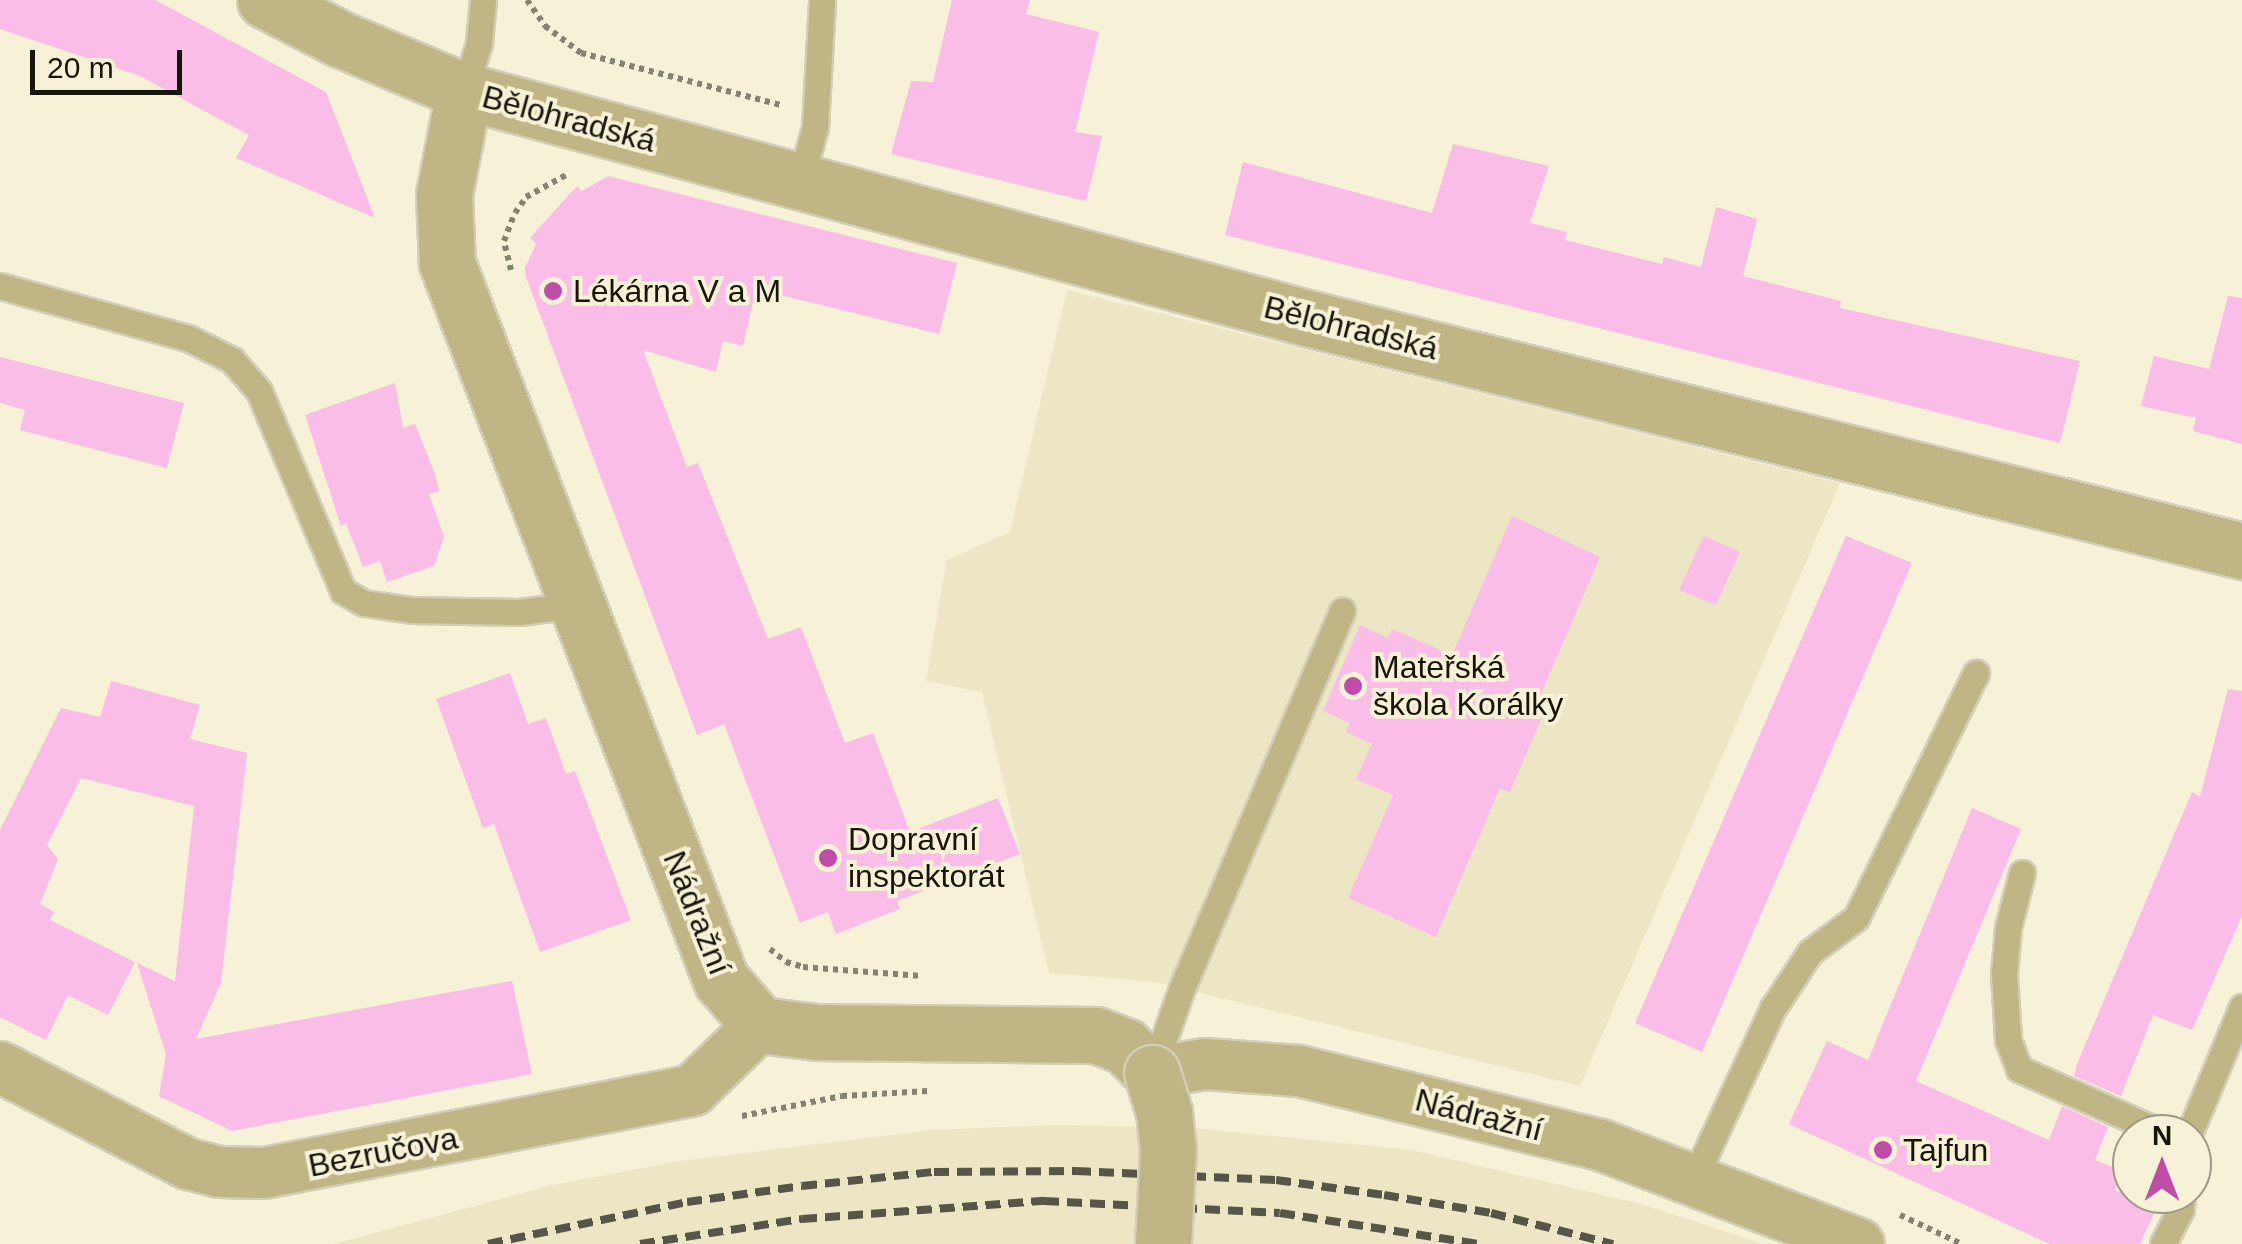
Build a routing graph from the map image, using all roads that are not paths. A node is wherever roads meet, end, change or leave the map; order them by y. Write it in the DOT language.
graph roads {
  1 [pos="265,0"];
  2 [pos="483,0"];
  3 [pos="822,0"];
  4 [pos="464,91"];
  5 [pos="800,182"];
  6 [pos="0,286"];
  7 [pos="2242,551"];
  8 [pos="575,604"];
  9 [pos="1342,611"];
  10 [pos="1976,673"];
  11 [pos="2022,873"];
  12 [pos="2242,1007"];
  13 [pos="760,1025"];
  14 [pos="0,1067"];
  15 [pos="1152,1074"];
  16 [pos="2120,1114"];
  17 [pos="2197,1114"];
  18 [pos="1693,1181"];
  19 [pos="2178,1214"];
  20 [pos="1163,1244"];
  21 [pos="1858,1244"];
  22 [pos="2163,1244"];
  1 -- 4 [label="street"];
  2 -- 4 [label="lane"];
  3 -- 5 [label="lane"];
  4 -- 5 [label="street, Bělohradská"];
  4 -- 8 [label="street, Nádražní"];
  5 -- 7 [label="street, Bělohradská"];
  6 -- 8 [label="lane"];
  8 -- 13 [label="street, Nádražní"];
  9 -- 15 [label="lane"];
  10 -- 18 [label="lane"];
  11 -- 16 [label="lane"];
  12 -- 17 [label="lane"];
  13 -- 14 [label="street, Bezručova"];
  13 -- 15 [label="street"];
  15 -- 18 [label="street, Nádražní"];
  15 -- 20 [label="street, bridge"];
  18 -- 21 [label="street, Nádražní"];
  19 -- 22 [label="lane"];
}
